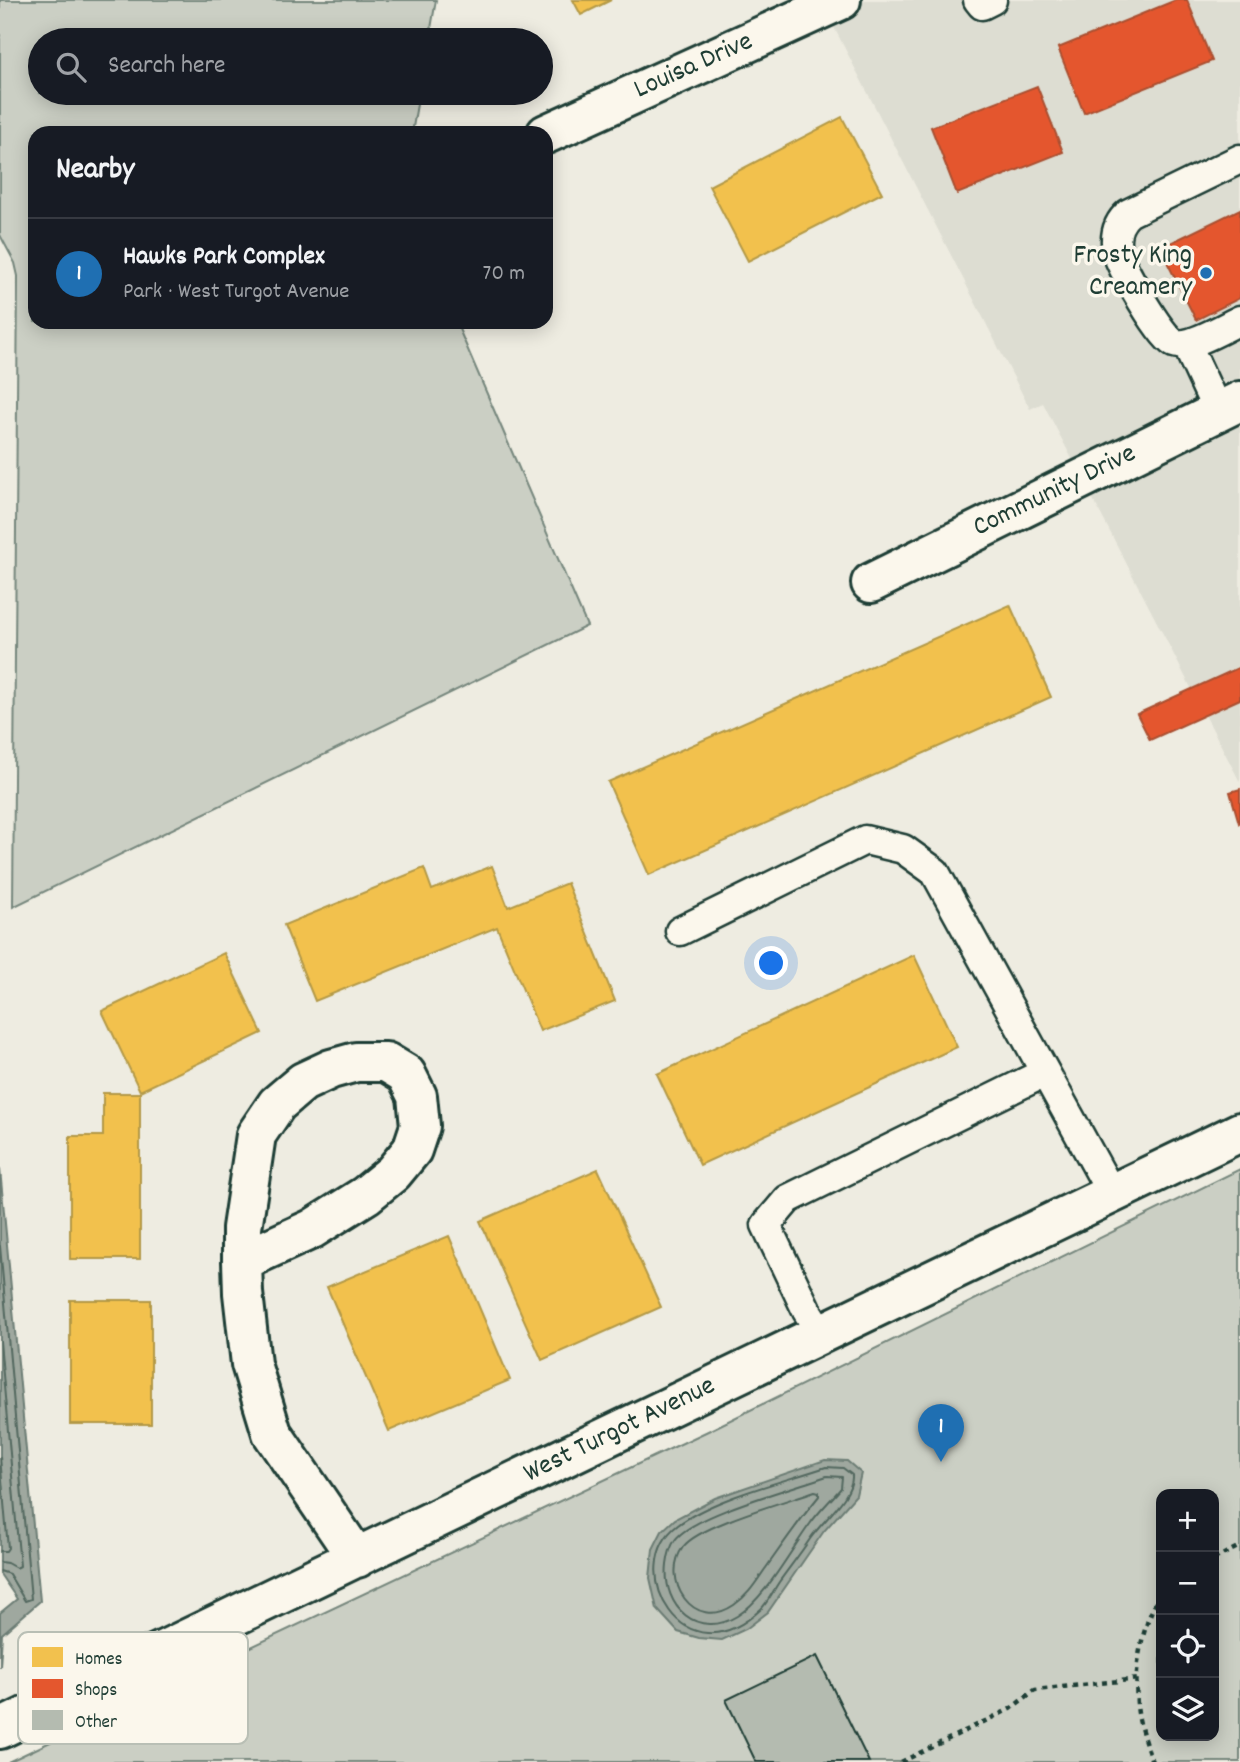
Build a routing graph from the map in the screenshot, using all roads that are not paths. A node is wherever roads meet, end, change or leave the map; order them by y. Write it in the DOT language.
graph roads {
  1 [pos="841,0"];
  2 [pos="978,0"];
  3 [pos="992,0"];
  4 [pos="804,8"];
  5 [pos="553,131"];
  6 [pos="1240,159"];
  7 [pos="1240,320"];
  8 [pos="1187,345"];
  9 [pos="1229,406"];
  10 [pos="871,583"];
  11 [pos="680,930"];
  12 [pos="1044,1073"];
  13 [pos="1240,1132"];
  14 [pos="1112,1194"];
  15 [pos="243,1261"];
  16 [pos="821,1334"];
  17 [pos="357,1558"];
  18 [pos="203,1632"];
  19 [pos="18,1720"];
  20 [pos="0,1729"];
  1 -- 4 [label="street, Louisa Drive"];
  2 -- 3 [label="lane"];
  4 -- 5 [label="street, Louisa Drive"];
  6 -- 8 [label="lane"];
  7 -- 8 [label="lane"];
  8 -- 9 [label="lane"];
  9 -- 10 [label="street, Community Drive"];
  11 -- 12 [label="lane"];
  12 -- 14 [label="lane"];
  12 -- 16 [label="lane"];
  13 -- 14 [label="street, West Turgot Avenue"];
  14 -- 16 [label="street, West Turgot Avenue"];
  15 -- 15 [label="street"];
  15 -- 17 [label="street"];
  16 -- 17 [label="street, West Turgot Avenue"];
  17 -- 18 [label="street, West Turgot Avenue"];
  19 -- 20 [label="street, West Turgot Avenue"];
}
